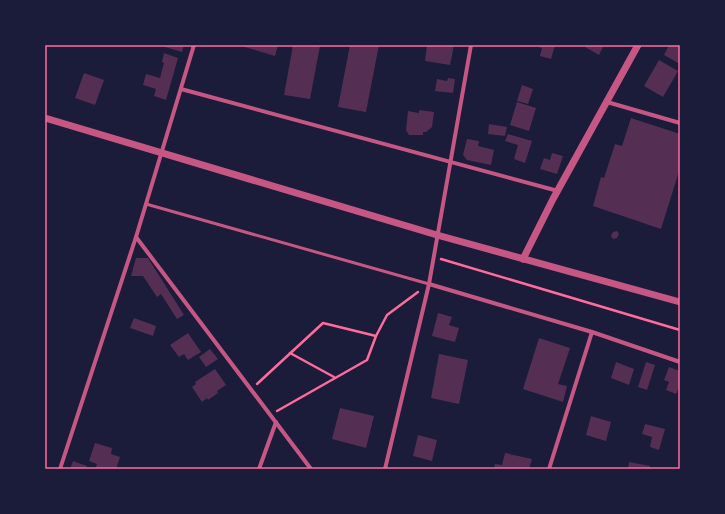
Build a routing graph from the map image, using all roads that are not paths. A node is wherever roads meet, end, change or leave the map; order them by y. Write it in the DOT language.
graph roads {
  1 [pos="194,45"];
  2 [pos="471,45"];
  3 [pos="638,45"];
  4 [pos="180,89"];
  5 [pos="607,102"];
  6 [pos="45,118"];
  7 [pos="680,122"];
  8 [pos="161,152"];
  9 [pos="451,161"];
  10 [pos="558,190"];
  11 [pos="146,204"];
  12 [pos="437,235"];
  13 [pos="136,237"];
  14 [pos="523,259"];
  15 [pos="429,284"];
  16 [pos="680,302"];
  17 [pos="592,332"];
  18 [pos="680,362"];
  19 [pos="276,422"];
  20 [pos="60,469"];
  21 [pos="260,469"];
  22 [pos="311,469"];
  23 [pos="385,469"];
  24 [pos="549,469"];
  1 -- 4 [label="street"];
  2 -- 9 [label="street"];
  3 -- 5 [label="street"];
  4 -- 8 [label="street"];
  4 -- 9 [label="street"];
  5 -- 7 [label="street"];
  5 -- 10 [label="street"];
  6 -- 8 [label="street"];
  8 -- 11 [label="street"];
  8 -- 12 [label="street"];
  9 -- 10 [label="street"];
  9 -- 12 [label="street"];
  10 -- 14 [label="street"];
  11 -- 13 [label="street"];
  11 -- 15 [label="lane"];
  12 -- 14 [label="street"];
  12 -- 15 [label="street"];
  13 -- 19 [label="street"];
  13 -- 20 [label="street"];
  14 -- 16 [label="street"];
  15 -- 17 [label="street"];
  15 -- 23 [label="street"];
  17 -- 18 [label="street"];
  17 -- 24 [label="street"];
  19 -- 21 [label="street"];
  19 -- 22 [label="street"];
}
